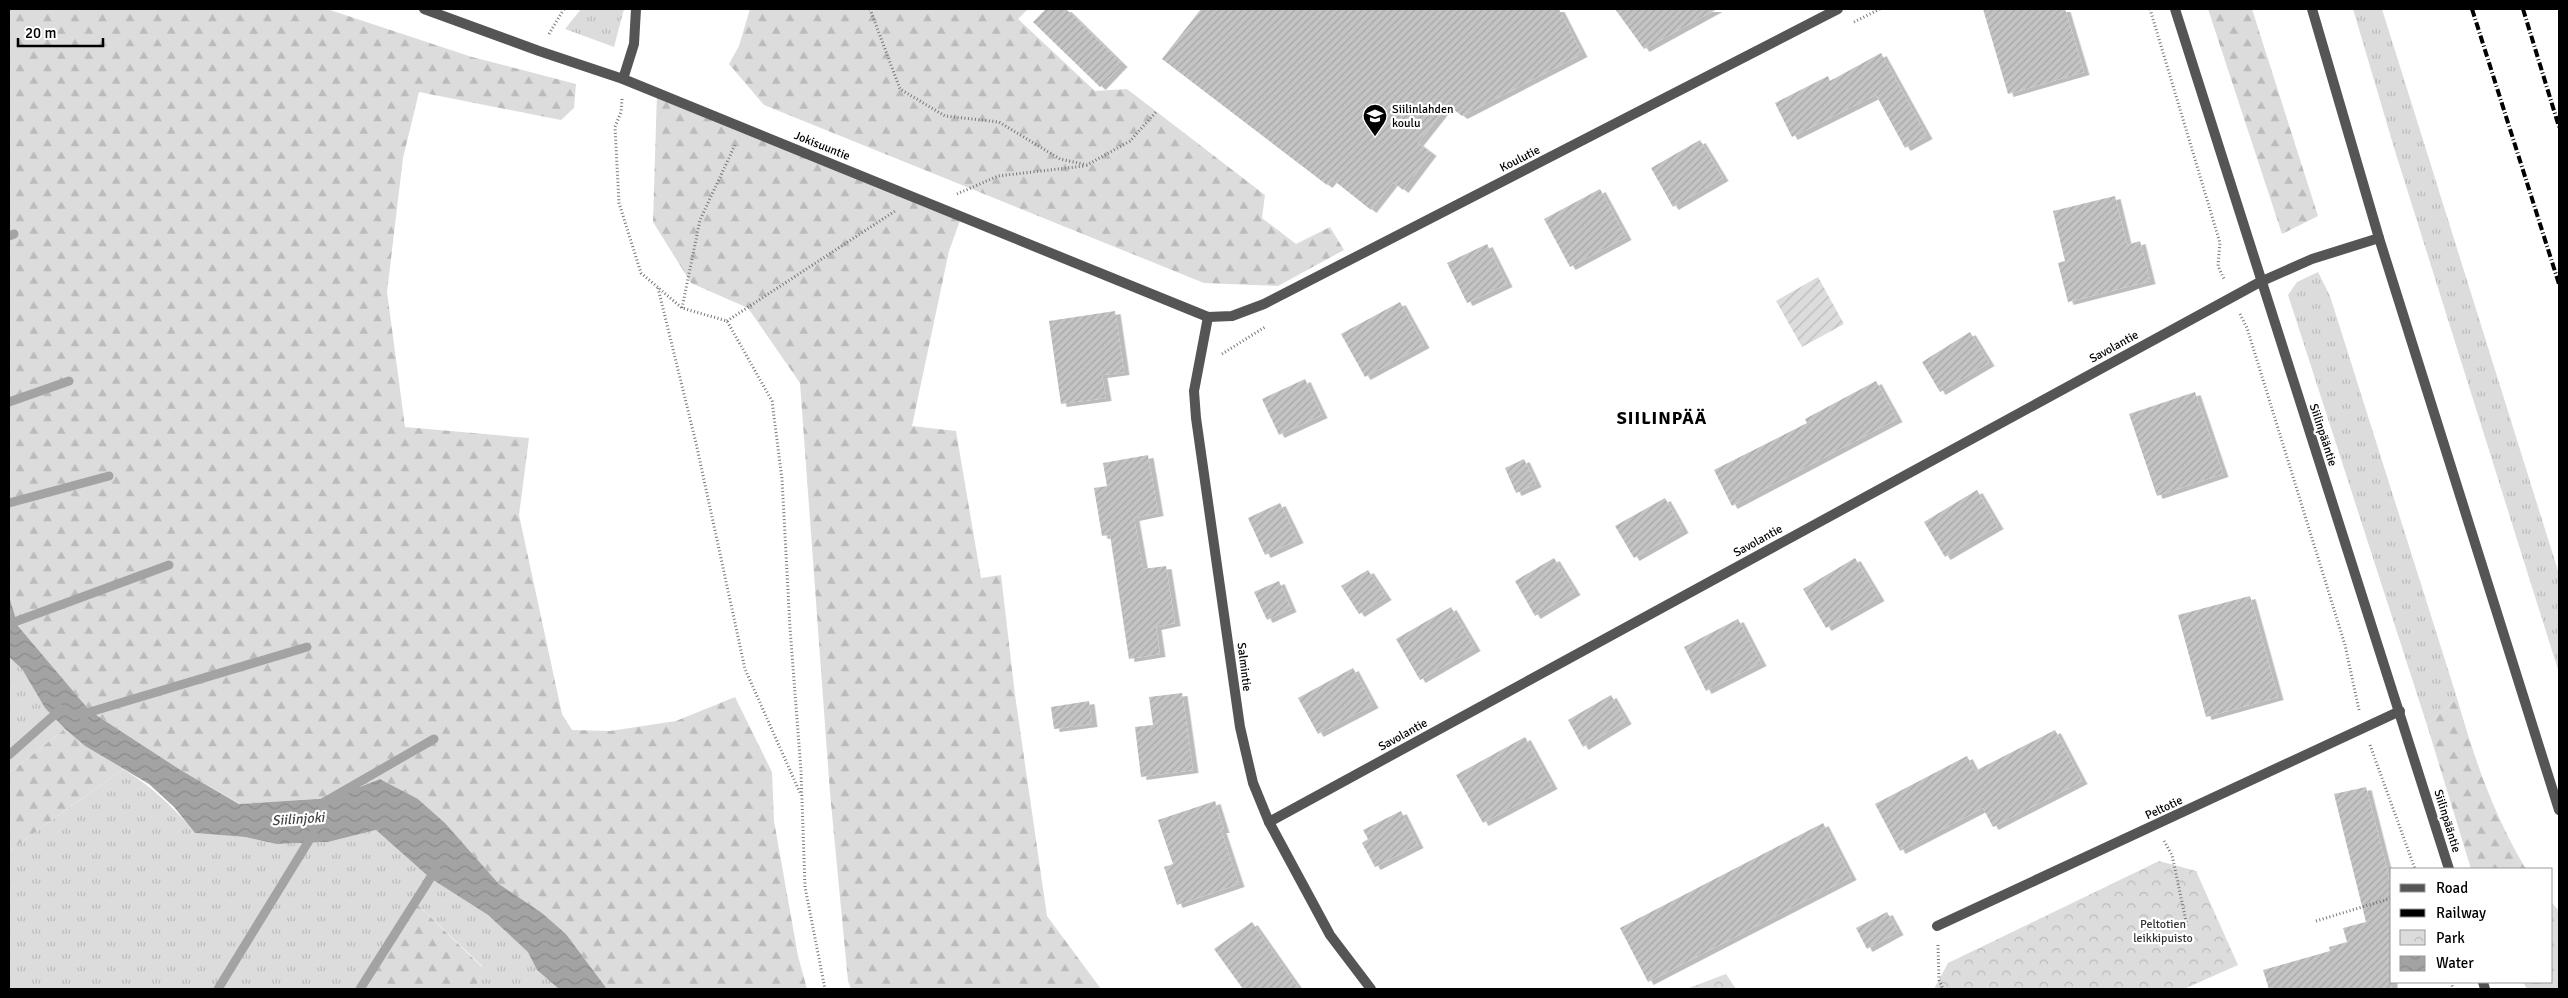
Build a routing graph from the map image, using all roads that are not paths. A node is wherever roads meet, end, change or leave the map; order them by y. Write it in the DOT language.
graph roads {
  1 [pos="424,9"];
  2 [pos="636,9"];
  3 [pos="1838,9"];
  4 [pos="2175,9"];
  5 [pos="2312,9"];
  6 [pos="623,78"];
  7 [pos="2379,238"];
  8 [pos="2260,282"];
  9 [pos="1208,317"];
  10 [pos="2400,711"];
  11 [pos="2559,810"];
  12 [pos="1269,822"];
  13 [pos="2448,868"];
  14 [pos="1937,926"];
  15 [pos="1371,989"];
  1 -- 6 [label="street, Jokisuuntie"];
  2 -- 6 [label="street"];
  3 -- 9 [label="street, Koulutie"];
  4 -- 8 [label="street, Siilinpääntie"];
  5 -- 7 [label="street"];
  6 -- 9 [label="street, Jokisuuntie"];
  7 -- 8 [label="street, Savolantie"];
  7 -- 11 [label="street"];
  8 -- 10 [label="street, Siilinpääntie"];
  8 -- 12 [label="street, Savolantie"];
  9 -- 12 [label="street, Salmintie"];
  10 -- 13 [label="street, Siilinpääntie"];
  10 -- 14 [label="street, Peltotie"];
  12 -- 15 [label="street, Salmintie"];
}
